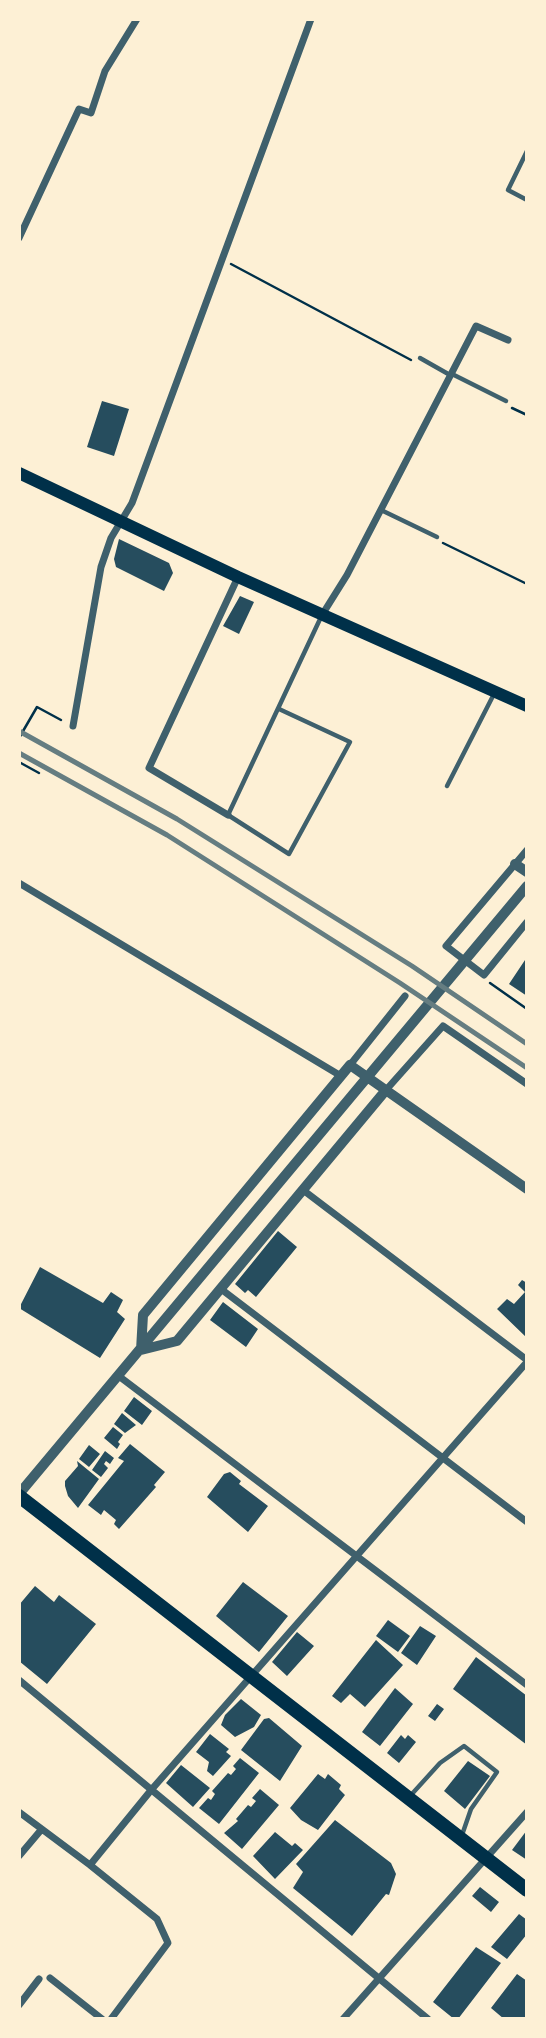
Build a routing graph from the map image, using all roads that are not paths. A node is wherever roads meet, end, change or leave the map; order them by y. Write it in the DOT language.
graph roads {
  1 [pos="137,19"];
  2 [pos="311,19"];
  3 [pos="527,151"];
  4 [pos="527,200"];
  5 [pos="19,238"];
  6 [pos="508,340"];
  7 [pos="420,358"];
  8 [pos="451,374"];
  9 [pos="506,401"];
  10 [pos="19,473"];
  11 [pos="381,510"];
  12 [pos="120,521"];
  13 [pos="437,537"];
  14 [pos="238,577"];
  15 [pos="322,615"];
  16 [pos="495,691"];
  17 [pos="527,706"];
  18 [pos="279,709"];
  19 [pos="73,726"];
  20 [pos="447,786"];
  21 [pos="228,815"];
  22 [pos="527,850"];
  23 [pos="515,864"];
  24 [pos="527,872"];
  25 [pos="19,883"];
  26 [pos="527,886"];
  27 [pos="527,922"];
  28 [pos="405,996"];
  29 [pos="350,1065"];
  30 [pos="341,1076"];
  31 [pos="527,1084"];
  32 [pos="386,1090"];
  33 [pos="527,1189"];
  34 [pos="303,1190"];
  35 [pos="221,1289"];
  36 [pos="141,1350"];
  37 [pos="527,1361"];
  38 [pos="120,1377"];
  39 [pos="443,1459"];
  40 [pos="19,1495"];
  41 [pos="527,1522"];
  42 [pos="356,1557"];
  43 [pos="250,1676"];
  44 [pos="19,1680"];
  45 [pos="527,1685"];
  46 [pos="152,1789"];
  47 [pos="408,1798"];
  48 [pos="19,1812"];
  49 [pos="527,1812"];
  50 [pos="41,1830"];
  51 [pos="461,1839"];
  52 [pos="19,1856"];
  53 [pos="486,1858"];
  54 [pos="90,1865"];
  55 [pos="527,1890"];
  56 [pos="50,1978"];
  57 [pos="380,1978"];
  58 [pos="40,1979"];
  59 [pos="19,2005"];
  60 [pos="102,2019"];
  61 [pos="111,2019"];
  62 [pos="343,2019"];
  63 [pos="428,2019"];
  1 -- 5 [label="street"];
  2 -- 12 [label="street"];
  3 -- 4 [label="lane"];
  6 -- 8 [label="street"];
  7 -- 8 [label="lane"];
  8 -- 9 [label="lane"];
  8 -- 11 [label="street"];
  10 -- 12 [label="main road"];
  11 -- 13 [label="lane"];
  11 -- 15 [label="street"];
  12 -- 14 [label="main road"];
  12 -- 19 [label="street"];
  14 -- 15 [label="main road"];
  14 -- 21 [label="street"];
  15 -- 16 [label="main road"];
  15 -- 18 [label="lane"];
  16 -- 17 [label="main road"];
  16 -- 20 [label="lane"];
  18 -- 21 [label="lane"];
  18 -- 21 [label="lane"];
  22 -- 23 [label="street"];
  23 -- 24 [label="street"];
  23 -- 27 [label="street"];
  25 -- 30 [label="street"];
  26 -- 36 [label="street"];
  28 -- 29 [label="street"];
  29 -- 30 [label="street"];
  29 -- 32 [label="street"];
  30 -- 36 [label="street"];
  31 -- 32 [label="street"];
  32 -- 33 [label="street"];
  32 -- 34 [label="street"];
  34 -- 35 [label="street"];
  34 -- 37 [label="street"];
  35 -- 36 [label="street"];
  35 -- 39 [label="street"];
  36 -- 38 [label="street"];
  37 -- 39 [label="street"];
  38 -- 40 [label="street"];
  38 -- 42 [label="street"];
  39 -- 41 [label="street"];
  39 -- 42 [label="street"];
  40 -- 43 [label="highway"];
  42 -- 43 [label="street"];
  42 -- 45 [label="street"];
  43 -- 46 [label="street"];
  43 -- 47 [label="highway"];
  44 -- 46 [label="street"];
  46 -- 54 [label="street"];
  46 -- 57 [label="street"];
  47 -- 51 [label="highway"];
  47 -- 51 [label="lane"];
  48 -- 50 [label="street"];
  49 -- 53 [label="street"];
  50 -- 52 [label="street"];
  50 -- 54 [label="street"];
  51 -- 53 [label="highway"];
  53 -- 55 [label="highway"];
  53 -- 57 [label="street"];
  54 -- 61 [label="street"];
  56 -- 60 [label="street"];
  57 -- 62 [label="street"];
  57 -- 63 [label="street"];
  58 -- 59 [label="street"];
}
